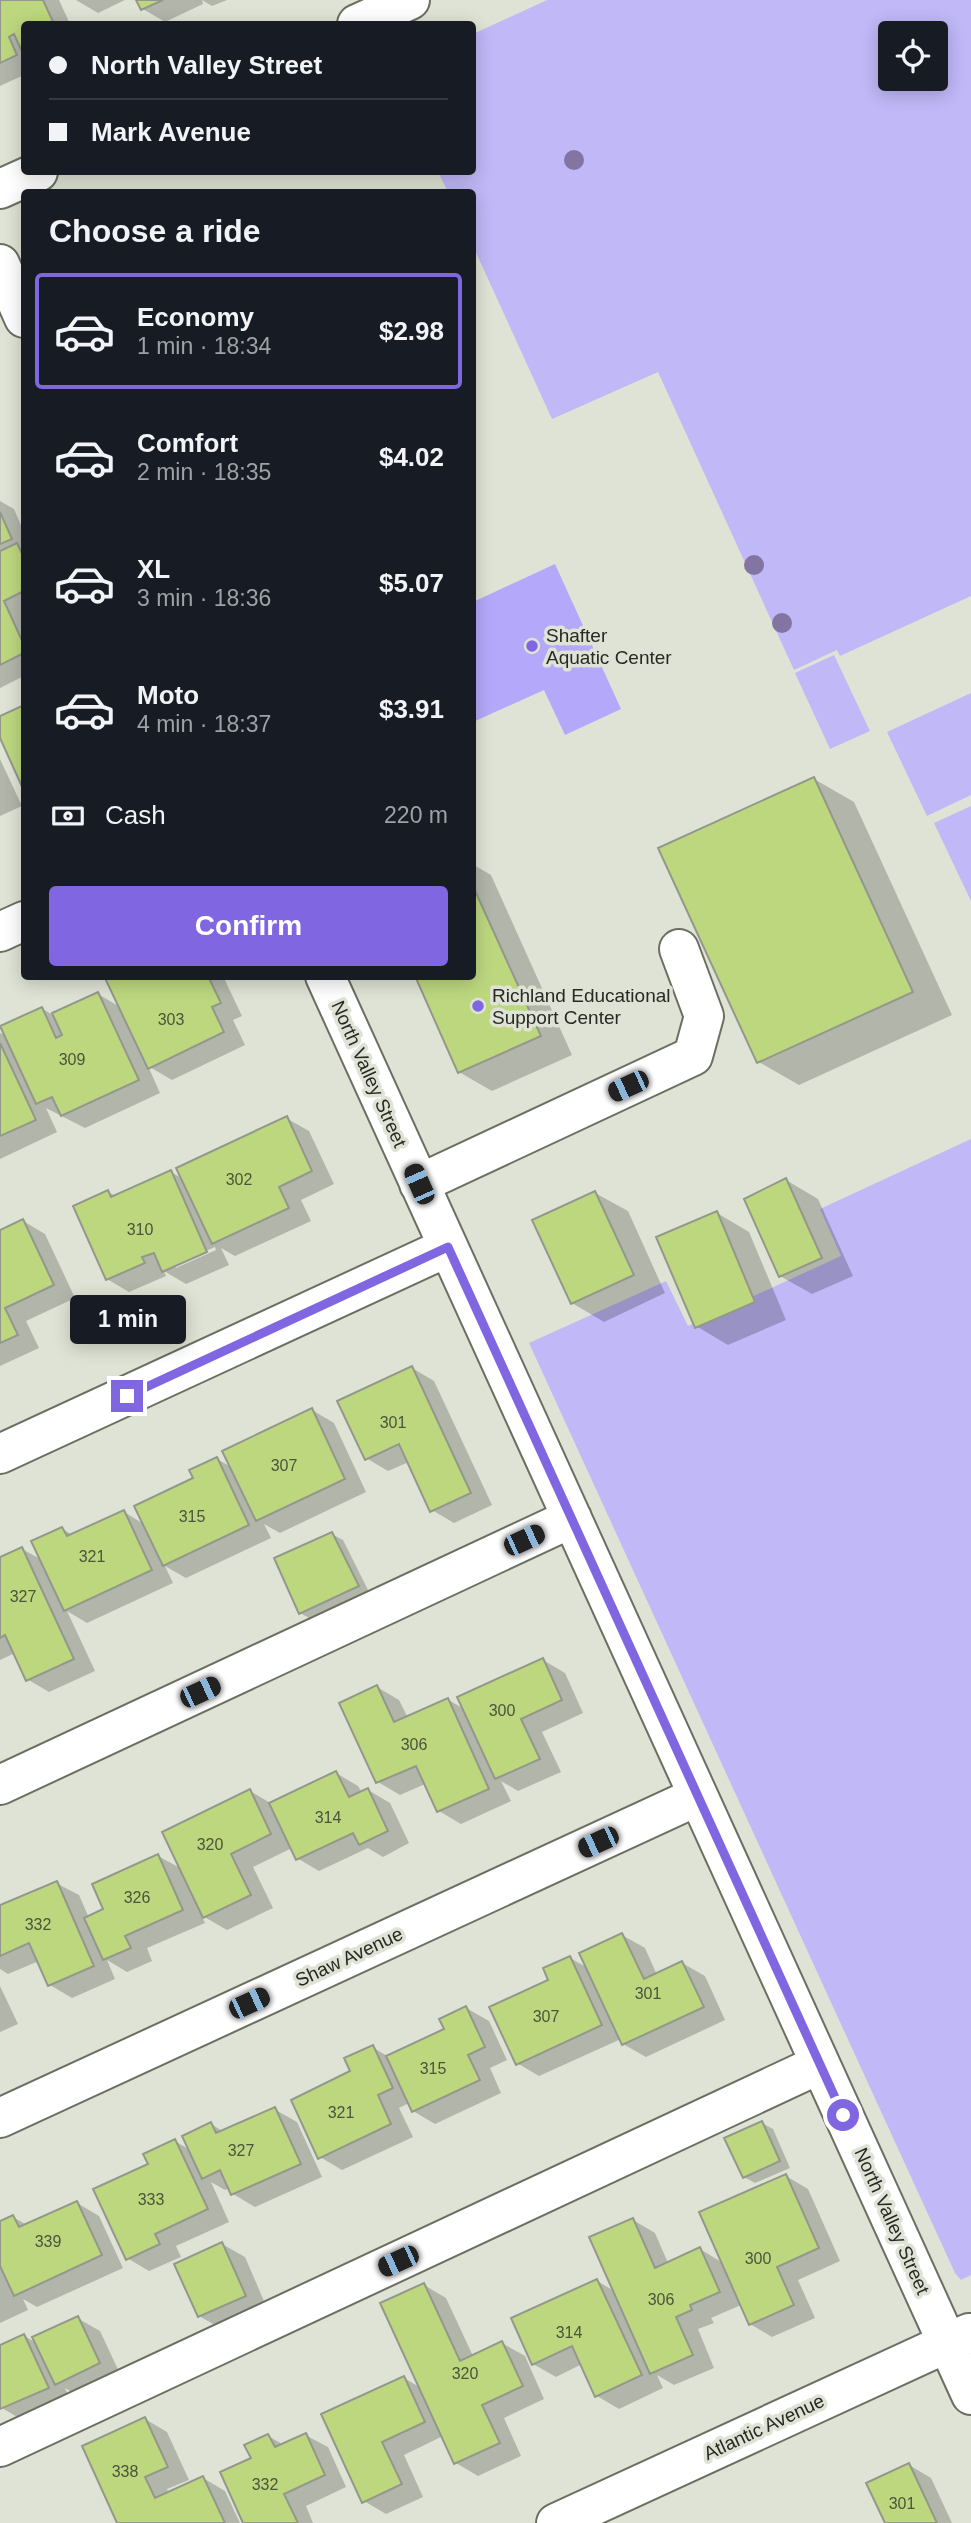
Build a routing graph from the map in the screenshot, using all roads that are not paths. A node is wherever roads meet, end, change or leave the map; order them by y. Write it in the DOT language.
graph roads {
  1 [pos="410,0"];
  2 [pos="364,21"];
  3 [pos="31,175"];
  4 [pos="0,189"];
  5 [pos="0,264"];
  6 [pos="21,311"];
  7 [pos="21,922"];
  8 [pos="0,932"];
  9 [pos="679,949"];
  10 [pos="326,980"];
  11 [pos="419,1184"];
  12 [pos="448,1247"];
  13 [pos="0,1454"];
  14 [pos="572,1518"];
  15 [pos="0,1785"];
  16 [pos="698,1796"];
  17 [pos="820,2064"];
  18 [pos="0,2118"];
  19 [pos="959,2337"];
  20 [pos="971,2395"];
  21 [pos="0,2447"];
  22 [pos="556,2523"];
  1 -- 2 [label="street"];
  3 -- 4 [label="street"];
  5 -- 6 [label="street"];
  7 -- 8 [label="street"];
  9 -- 11 [label="street"];
  10 -- 11 [label="street, North Valley Street"];
  11 -- 12 [label="street, North Valley Street"];
  12 -- 13 [label="street"];
  12 -- 14 [label="street, North Valley Street"];
  14 -- 15 [label="street"];
  14 -- 16 [label="street, North Valley Street"];
  16 -- 17 [label="street, North Valley Street"];
  16 -- 18 [label="street, Shaw Avenue"];
  17 -- 19 [label="street, North Valley Street"];
  17 -- 21 [label="street"];
  19 -- 20 [label="street, North Valley Street"];
  19 -- 22 [label="street, Atlantic Avenue"];
}
